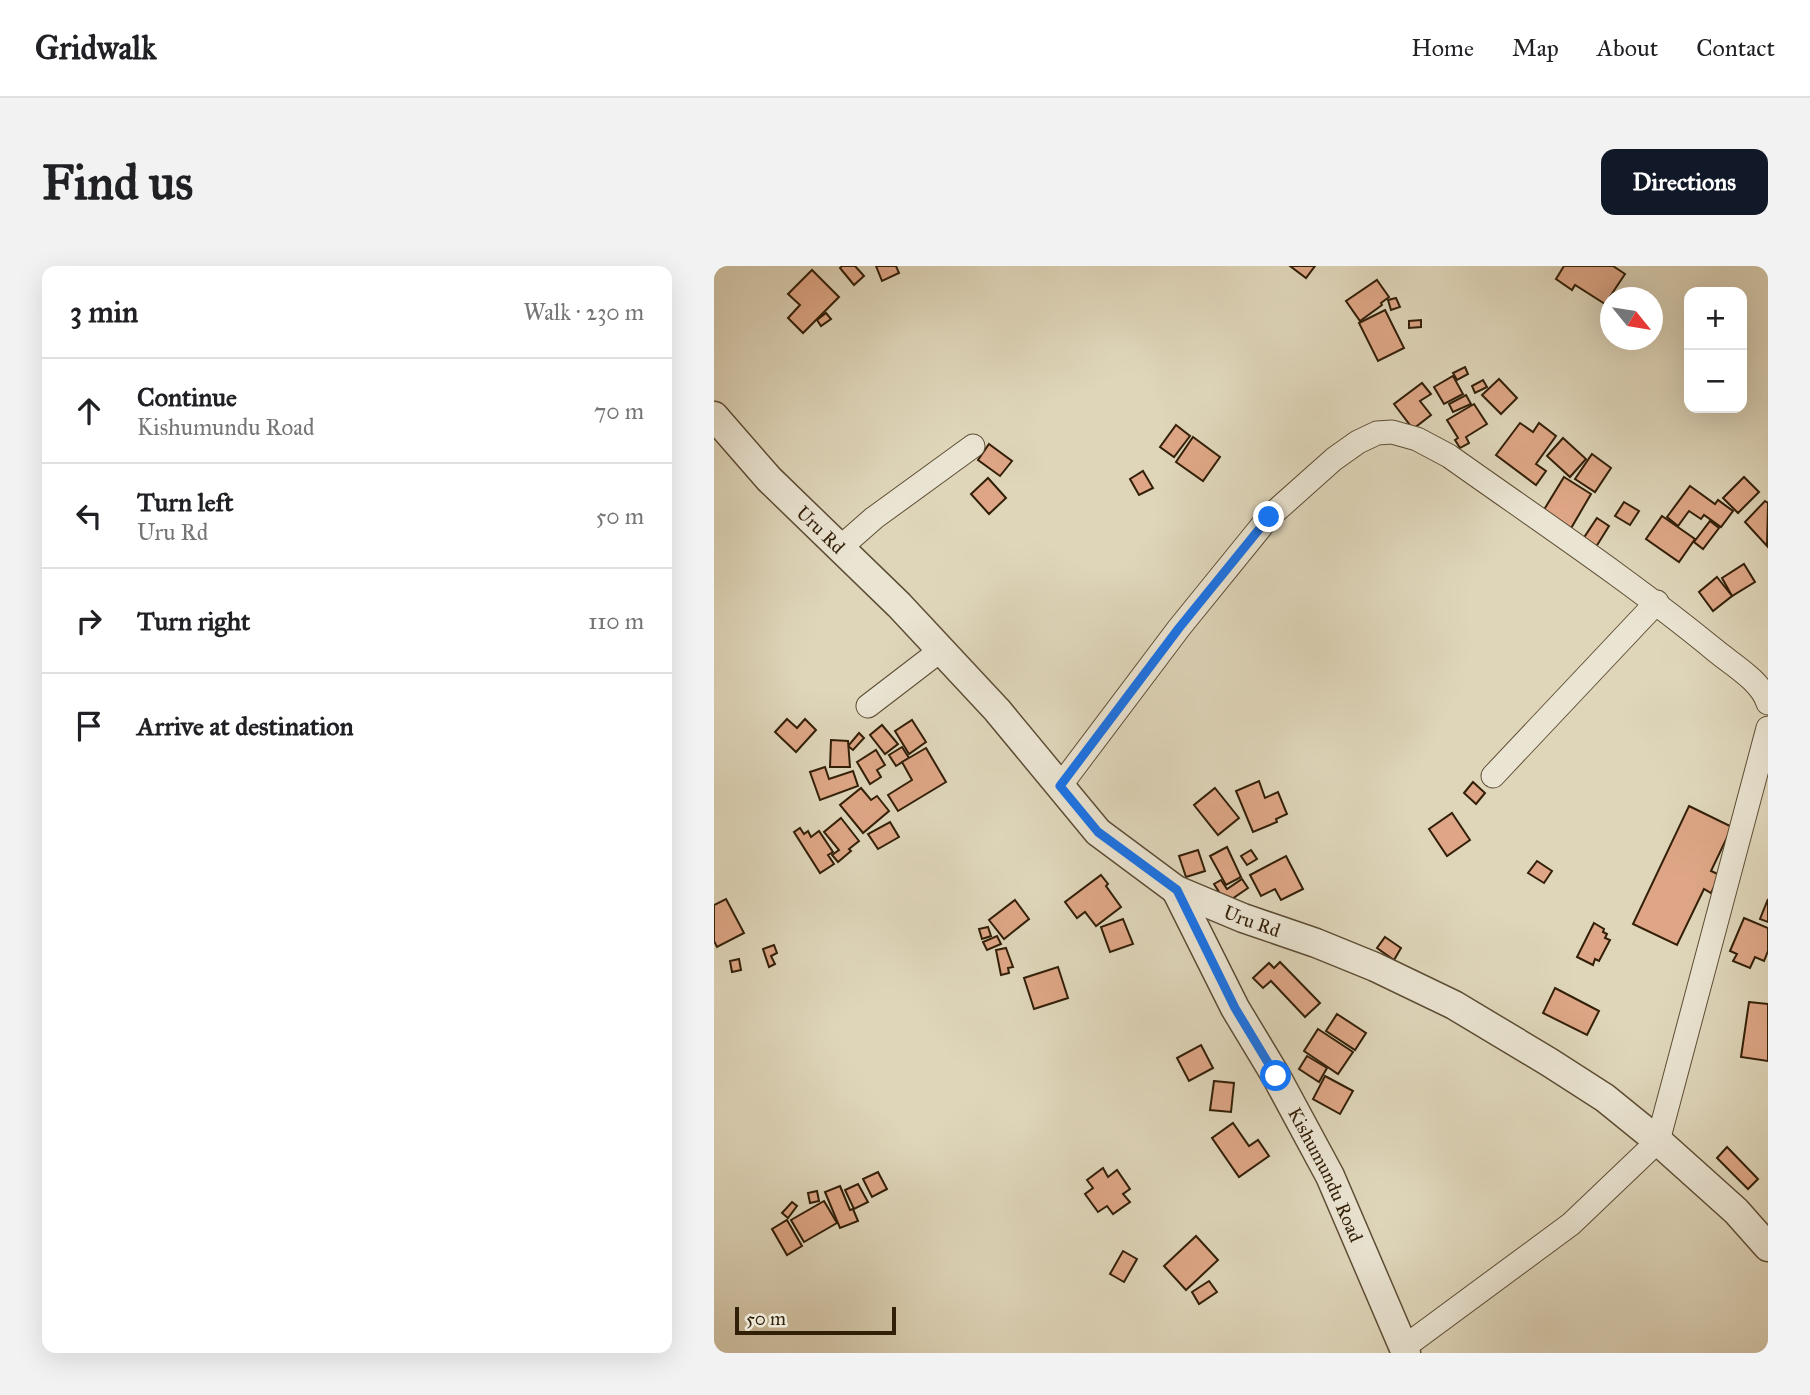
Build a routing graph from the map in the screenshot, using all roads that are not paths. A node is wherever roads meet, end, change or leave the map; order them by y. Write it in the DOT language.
graph roads {
  1 [pos="714,416"];
  2 [pos="973,446"];
  3 [pos="841,547"];
  4 [pos="1657,602"];
  5 [pos="941,650"];
  6 [pos="1768,703"];
  7 [pos="868,706"];
  8 [pos="1768,728"];
  9 [pos="1493,776"];
  10 [pos="1060,786"];
  11 [pos="1177,890"];
  12 [pos="1658,1141"];
  13 [pos="1768,1247"];
  14 [pos="1404,1350"];
  1 -- 3 [label="street, Uru Rd"];
  2 -- 3 [label="street"];
  3 -- 5 [label="street, Uru Rd"];
  4 -- 6 [label="street"];
  4 -- 9 [label="street"];
  4 -- 10 [label="street"];
  5 -- 7 [label="street"];
  5 -- 10 [label="street, Uru Rd"];
  8 -- 12 [label="street"];
  10 -- 11 [label="street, Uru Rd"];
  11 -- 12 [label="street, Uru Rd"];
  11 -- 14 [label="street, Kishumundu Road"];
  12 -- 13 [label="street, Uru Rd"];
  12 -- 14 [label="street"];
}
